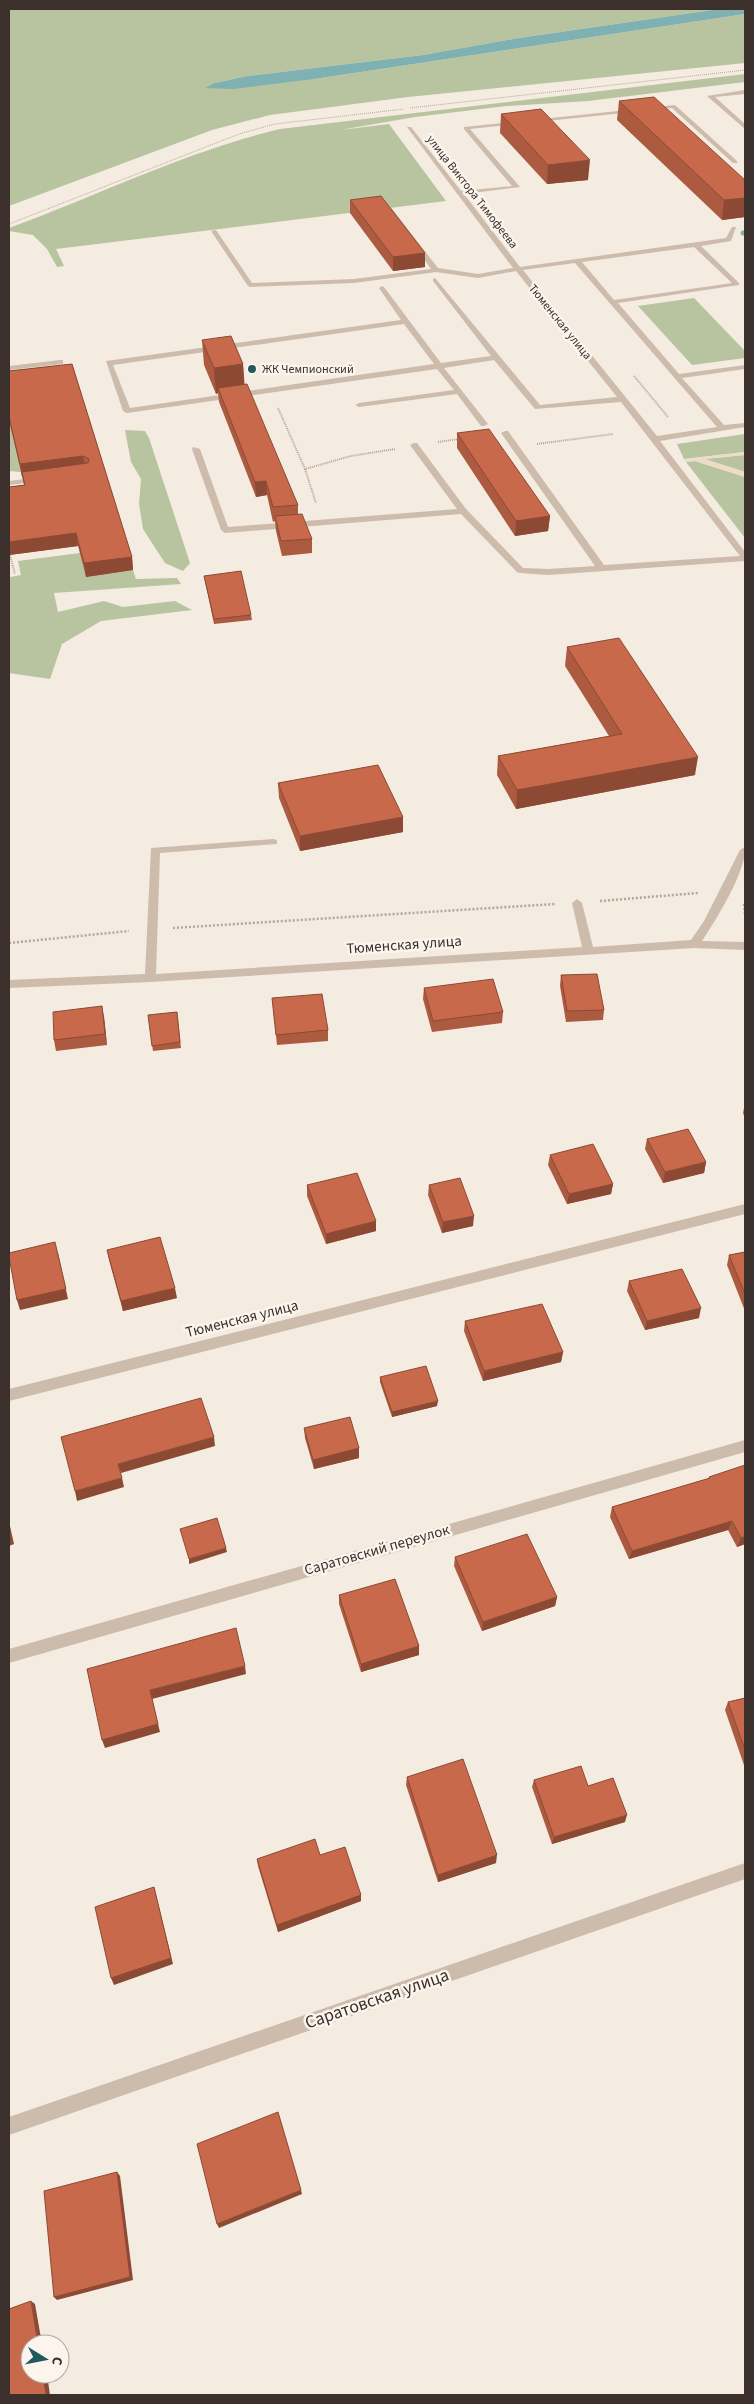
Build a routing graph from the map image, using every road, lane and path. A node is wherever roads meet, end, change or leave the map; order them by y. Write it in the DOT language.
graph roads {
  1 [pos="745,70"];
  2 [pos="745,92"];
  3 [pos="745,127"];
  4 [pos="409,128"];
  5 [pos="735,162"];
  6 [pos="459,193"];
  7 [pos="390,208"];
  8 [pos="9,224"];
  9 [pos="734,228"];
  10 [pos="214,231"];
  11 [pos="695,244"];
  12 [pos="576,260"];
  13 [pos="518,269"];
  14 [pos="436,270"];
  15 [pos="436,280"];
  16 [pos="382,288"];
  17 [pos="613,302"];
  18 [pos="406,322"];
  19 [pos="496,358"];
  20 [pos="60,362"];
  21 [pos="439,366"];
  22 [pos="745,367"];
  23 [pos="9,368"];
  24 [pos="677,376"];
  25 [pos="458,392"];
  26 [pos="623,399"];
  27 [pos="275,400"];
  28 [pos="359,406"];
  29 [pos="484,424"];
  30 [pos="745,425"];
  31 [pos="722,428"];
  32 [pos="505,433"];
  33 [pos="655,440"];
  34 [pos="414,445"];
  35 [pos="196,449"];
  36 [pos="351,456"];
  37 [pos="305,469"];
  38 [pos="50,478"];
  39 [pos="9,483"];
  40 [pos="463,510"];
  41 [pos="323,523"];
  42 [pos="10,557"];
  43 [pos="745,558"];
  44 [pos="601,568"];
  45 [pos="15,574"];
  46 [pos="273,842"];
  47 [pos="745,850"];
  48 [pos="722,894"];
  49 [pos="577,903"];
  50 [pos="152,929"];
  51 [pos="9,943"];
  52 [pos="694,944"];
  53 [pos="745,946"];
  54 [pos="588,950"];
  55 [pos="150,978"];
  56 [pos="9,984"];
  57 [pos="745,1209"];
  58 [pos="9,1395"];
  59 [pos="745,1446"];
  60 [pos="9,1656"];
  61 [pos="745,1871"];
  62 [pos="9,2126"];
  1 -- 8 [label="path"];
  2 -- 3 [label="street"];
  4 -- 6 [label="street, улица Виктора Тимофеева"];
  5 -- 6 [label="street"];
  6 -- 13 [label="street, улица Виктора Тимофеева"];
  7 -- 14 [label="street"];
  9 -- 11 [label="street"];
  10 -- 14 [label="street, Тюменская улица"];
  11 -- 12 [label="street"];
  11 -- 17 [label="street"];
  12 -- 13 [label="street"];
  12 -- 17 [label="street"];
  13 -- 14 [label="street, Тюменская улица"];
  13 -- 26 [label="street, Тюменская улица"];
  15 -- 19 [label="street"];
  16 -- 18 [label="street"];
  17 -- 24 [label="street"];
  18 -- 21 [label="street"];
  18 -- 21 [label="street"];
  19 -- 21 [label="street"];
  19 -- 26 [label="street"];
  20 -- 23 [label="street"];
  21 -- 25 [label="street"];
  22 -- 24 [label="street"];
  24 -- 31 [label="street"];
  25 -- 28 [label="street"];
  25 -- 29 [label="street"];
  26 -- 33 [label="street, Тюменская улица"];
  27 -- 37 [label="path"];
  30 -- 31 [label="street"];
  31 -- 33 [label="street"];
  32 -- 44 [label="street"];
  33 -- 43 [label="street, Тюменская улица"];
  34 -- 40 [label="street"];
  35 -- 41 [label="street"];
  36 -- 37 [label="path"];
  37 -- 41 [label="path"];
  38 -- 39 [label="street"];
  40 -- 41 [label="street"];
  40 -- 44 [label="street"];
  42 -- 45 [label="path"];
  43 -- 44 [label="street"];
  46 -- 50 [label="street"];
  47 -- 48 [label="street"];
  48 -- 49 [label="path"];
  48 -- 52 [label="street"];
  49 -- 50 [label="path"];
  49 -- 54 [label="street"];
  50 -- 51 [label="path"];
  50 -- 55 [label="street"];
  52 -- 53 [label="street, Тюменская улица"];
  52 -- 54 [label="street, Тюменская улица"];
  54 -- 55 [label="street, Тюменская улица"];
  55 -- 56 [label="street, Тюменская улица"];
  57 -- 58 [label="street, Тюменская улица"];
  59 -- 60 [label="street, Саратовский переулок"];
  61 -- 62 [label="street, Саратовская улица"];
}
